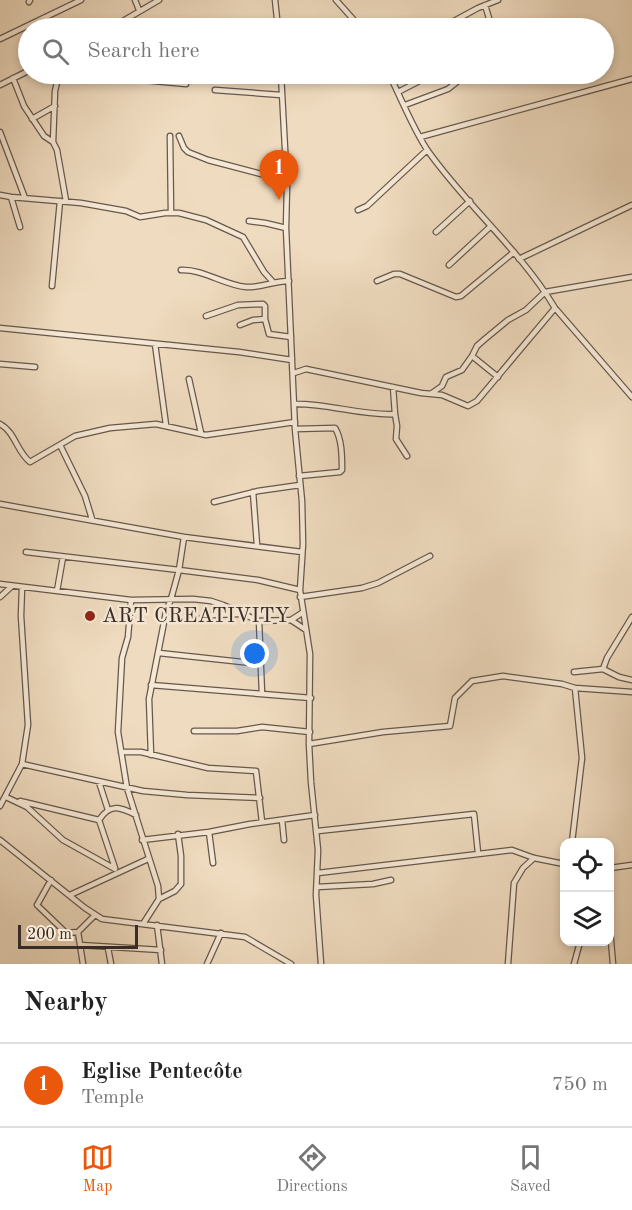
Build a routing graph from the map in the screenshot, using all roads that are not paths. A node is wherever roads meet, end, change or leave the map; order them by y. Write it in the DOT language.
graph roads {
  1 [pos="81,0"];
  2 [pos="135,0"];
  3 [pos="159,0"];
  4 [pos="275,0"];
  5 [pos="337,0"];
  6 [pos="498,0"];
  7 [pos="70,3"];
  8 [pos="485,5"];
  9 [pos="139,10"];
  10 [pos="41,18"];
  11 [pos="128,18"];
  12 [pos="277,18"];
  13 [pos="352,18"];
  14 [pos="460,18"];
  15 [pos="489,18"];
  16 [pos="18,30"];
  17 [pos="0,39"];
  18 [pos="18,76"];
  19 [pos="13,78"];
  20 [pos="632,79"];
  21 [pos="57,84"];
  22 [pos="280,84"];
  23 [pos="394,84"];
  24 [pos="414,84"];
  25 [pos="454,84"];
  26 [pos="613,84"];
  27 [pos="614,84"];
  28 [pos="0,85"];
  29 [pos="214,90"];
  30 [pos="398,92"];
  31 [pos="281,95"];
  32 [pos="405,105"];
  33 [pos="56,106"];
  34 [pos="32,118"];
  35 [pos="0,132"];
  36 [pos="170,136"];
  37 [pos="178,136"];
  38 [pos="420,136"];
  39 [pos="53,142"];
  40 [pos="428,150"];
  41 [pos="286,178"];
  42 [pos="0,195"];
  43 [pos="11,197"];
  44 [pos="26,198"];
  45 [pos="63,201"];
  46 [pos="470,201"];
  47 [pos="632,205"];
  48 [pos="358,210"];
  49 [pos="171,213"];
  50 [pos="249,222"];
  51 [pos="491,226"];
  52 [pos="20,227"];
  53 [pos="286,228"];
  54 [pos="436,232"];
  55 [pos="514,252"];
  56 [pos="519,259"];
  57 [pos="449,265"];
  58 [pos="181,270"];
  59 [pos="632,277"];
  60 [pos="289,281"];
  61 [pos="377,281"];
  62 [pos="273,282"];
  63 [pos="52,286"];
  64 [pos="545,292"];
  65 [pos="555,309"];
  66 [pos="206,316"];
  67 [pos="265,319"];
  68 [pos="240,325"];
  69 [pos="0,328"];
  70 [pos="291,338"];
  71 [pos="155,344"];
  72 [pos="472,356"];
  73 [pos="292,363"];
  74 [pos="0,364"];
  75 [pos="34,367"];
  76 [pos="303,369"];
  77 [pos="294,373"];
  78 [pos="498,377"];
  79 [pos="189,379"];
  80 [pos="393,387"];
  81 [pos="432,393"];
  82 [pos="632,397"];
  83 [pos="294,404"];
  84 [pos="395,414"];
  85 [pos="295,422"];
  86 [pos="0,424"];
  87 [pos="166,425"];
  88 [pos="295,429"];
  89 [pos="201,433"];
  90 [pos="60,445"];
  91 [pos="406,456"];
  92 [pos="299,476"];
  93 [pos="300,485"];
  94 [pos="253,492"];
  95 [pos="214,502"];
  96 [pos="0,504"];
  97 [pos="92,519"];
  98 [pos="184,537"];
  99 [pos="257,545"];
  100 [pos="26,552"];
  101 [pos="302,552"];
  102 [pos="430,556"];
  103 [pos="63,557"];
  104 [pos="179,570"];
  105 [pos="0,584"];
  106 [pos="12,586"];
  107 [pos="22,587"];
  108 [pos="300,590"];
  109 [pos="57,591"];
  110 [pos="0,597"];
  111 [pos="300,597"];
  112 [pos="171,599"];
  113 [pos="131,600"];
  114 [pos="302,613"];
  115 [pos="242,614"];
  116 [pos="632,617"];
  117 [pos="165,619"];
  118 [pos="291,620"];
  119 [pos="259,621"];
  120 [pos="306,630"];
  121 [pos="159,653"];
  122 [pos="261,664"];
  123 [pos="603,669"];
  124 [pos="574,672"];
  125 [pos="632,680"];
  126 [pos="152,685"];
  127 [pos="575,688"];
  128 [pos="632,692"];
  129 [pos="262,694"];
  130 [pos="311,698"];
  131 [pos="194,731"];
  132 [pos="310,732"];
  133 [pos="309,744"];
  134 [pos="121,752"];
  135 [pos="151,755"];
  136 [pos="22,765"];
  137 [pos="99,782"];
  138 [pos="127,788"];
  139 [pos="6,796"];
  140 [pos="260,798"];
  141 [pos="17,801"];
  142 [pos="0,806"];
  143 [pos="108,810"];
  144 [pos="135,815"];
  145 [pos="315,815"];
  146 [pos="99,820"];
  147 [pos="282,820"];
  148 [pos="262,822"];
  149 [pos="318,831"];
  150 [pos="209,832"];
  151 [pos="178,834"];
  152 [pos="573,838"];
  153 [pos="0,840"];
  154 [pos="142,840"];
  155 [pos="284,840"];
  156 [pos="478,853"];
  157 [pos="534,858"];
  158 [pos="148,859"];
  159 [pos="213,863"];
  160 [pos="560,863"];
  161 [pos="632,865"];
  162 [pos="614,867"];
  163 [pos="116,871"];
  164 [pos="318,873"];
  165 [pos="51,880"];
  166 [pos="391,880"];
  167 [pos="317,887"];
  168 [pos="70,895"];
  169 [pos="159,899"];
  170 [pos="95,915"];
  171 [pos="143,924"];
  172 [pos="157,925"];
  173 [pos="78,932"];
  174 [pos="220,933"];
  175 [pos="80,945"];
  176 [pos="579,946"];
  177 [pos="611,946"];
  178 [pos="108,948"];
  179 [pos="161,950"];
  180 [pos="83,964"];
  181 [pos="111,964"];
  182 [pos="162,964"];
  183 [pos="207,964"];
  184 [pos="291,964"];
  185 [pos="321,964"];
  186 [pos="508,964"];
  187 [pos="574,964"];
  188 [pos="613,964"];
  1 -- 7 [label="street"];
  2 -- 9 [label="street"];
  3 -- 9 [label="street"];
  4 -- 12 [label="street"];
  5 -- 13 [label="street"];
  6 -- 8 [label="street"];
  7 -- 10 [label="street"];
  8 -- 14 [label="street"];
  8 -- 15 [label="street"];
  9 -- 11 [label="street"];
  16 -- 17 [label="street"];
  18 -- 19 [label="street"];
  19 -- 28 [label="street"];
  19 -- 34 [label="street"];
  20 -- 27 [label="street"];
  21 -- 33 [label="street"];
  22 -- 31 [label="street"];
  23 -- 30 [label="street"];
  24 -- 30 [label="street"];
  25 -- 32 [label="street"];
  26 -- 38 [label="street"];
  29 -- 31 [label="street"];
  30 -- 32 [label="street"];
  31 -- 41 [label="street"];
  32 -- 38 [label="street"];
  33 -- 34 [label="street"];
  33 -- 39 [label="street"];
  34 -- 39 [label="street"];
  35 -- 44 [label="street"];
  36 -- 49 [label="street"];
  37 -- 41 [label="street"];
  38 -- 40 [label="street"];
  39 -- 45 [label="street"];
  40 -- 46 [label="street"];
  40 -- 48 [label="street"];
  41 -- 53 [label="street"];
  42 -- 43 [label="street"];
  43 -- 44 [label="street"];
  43 -- 52 [label="street"];
  44 -- 45 [label="street"];
  45 -- 49 [label="street"];
  45 -- 63 [label="street"];
  46 -- 51 [label="street"];
  46 -- 54 [label="street"];
  47 -- 56 [label="street"];
  49 -- 62 [label="street"];
  50 -- 53 [label="street"];
  51 -- 55 [label="street"];
  51 -- 57 [label="street"];
  53 -- 60 [label="street"];
  55 -- 56 [label="street"];
  55 -- 61 [label="street"];
  56 -- 64 [label="street"];
  58 -- 62 [label="street"];
  59 -- 64 [label="street"];
  60 -- 62 [label="street"];
  60 -- 70 [label="street"];
  64 -- 65 [label="street"];
  64 -- 72 [label="street"];
  65 -- 78 [label="street"];
  65 -- 82 [label="street"];
  66 -- 67 [label="street"];
  67 -- 68 [label="street"];
  67 -- 70 [label="street"];
  69 -- 71 [label="street"];
  70 -- 73 [label="street"];
  71 -- 73 [label="street"];
  71 -- 87 [label="street"];
  72 -- 78 [label="street"];
  72 -- 81 [label="street"];
  73 -- 76 [label="street"];
  73 -- 77 [label="street"];
  74 -- 75 [label="street"];
  76 -- 77 [label="street"];
  76 -- 80 [label="street"];
  77 -- 83 [label="street"];
  78 -- 81 [label="street"];
  79 -- 89 [label="street"];
  80 -- 81 [label="street"];
  80 -- 84 [label="street"];
  83 -- 84 [label="street"];
  83 -- 85 [label="street"];
  84 -- 91 [label="street"];
  85 -- 88 [label="street"];
  85 -- 89 [label="street"];
  86 -- 90 [label="street"];
  87 -- 89 [label="street"];
  87 -- 90 [label="street"];
  88 -- 92 [label="street"];
  88 -- 92 [label="street"];
  90 -- 97 [label="street"];
  92 -- 93 [label="street"];
  93 -- 94 [label="street"];
  93 -- 101 [label="street"];
  94 -- 95 [label="street"];
  94 -- 99 [label="street"];
  96 -- 97 [label="street"];
  97 -- 98 [label="street"];
  98 -- 99 [label="street"];
  98 -- 104 [label="street"];
  99 -- 101 [label="street"];
  100 -- 103 [label="street"];
  101 -- 108 [label="street"];
  102 -- 111 [label="street"];
  103 -- 104 [label="street"];
  103 -- 109 [label="street"];
  104 -- 108 [label="street"];
  104 -- 112 [label="street"];
  105 -- 106 [label="street"];
  106 -- 107 [label="street"];
  106 -- 110 [label="street"];
  107 -- 109 [label="street"];
  107 -- 136 [label="street"];
  108 -- 111 [label="street"];
  109 -- 113 [label="street"];
  111 -- 114 [label="street"];
  112 -- 113 [label="street"];
  112 -- 115 [label="street"];
  112 -- 117 [label="street"];
  113 -- 134 [label="street"];
  114 -- 118 [label="street"];
  114 -- 120 [label="street"];
  115 -- 117 [label="street"];
  115 -- 119 [label="street"];
  116 -- 123 [label="street"];
  117 -- 121 [label="street"];
  118 -- 119 [label="street"];
  118 -- 120 [label="street"];
  119 -- 122 [label="street"];
  120 -- 130 [label="street"];
  121 -- 122 [label="street"];
  121 -- 126 [label="street"];
  122 -- 129 [label="street"];
  123 -- 124 [label="street"];
  123 -- 125 [label="street"];
  126 -- 129 [label="street"];
  126 -- 135 [label="street"];
  127 -- 128 [label="street"];
  127 -- 133 [label="street"];
  127 -- 152 [label="street"];
  129 -- 130 [label="street"];
  130 -- 132 [label="street"];
  131 -- 132 [label="street"];
  132 -- 133 [label="street"];
  133 -- 145 [label="street"];
  134 -- 135 [label="street"];
  134 -- 138 [label="street"];
  135 -- 140 [label="street"];
  136 -- 137 [label="street"];
  136 -- 139 [label="street"];
  137 -- 138 [label="street"];
  137 -- 143 [label="street"];
  138 -- 140 [label="street"];
  138 -- 144 [label="street"];
  139 -- 141 [label="street"];
  139 -- 142 [label="street"];
  140 -- 148 [label="street"];
  141 -- 146 [label="street"];
  141 -- 163 [label="street"];
  143 -- 144 [label="street"];
  143 -- 146 [label="street"];
  144 -- 154 [label="street"];
  145 -- 147 [label="street"];
  145 -- 164 [label="street"];
  146 -- 163 [label="street"];
  147 -- 148 [label="street"];
  147 -- 155 [label="street"];
  148 -- 150 [label="street"];
  149 -- 156 [label="street"];
  150 -- 151 [label="street"];
  150 -- 159 [label="street"];
  151 -- 154 [label="street"];
  151 -- 169 [label="street"];
  153 -- 165 [label="street"];
  154 -- 158 [label="street"];
  156 -- 157 [label="street"];
  156 -- 164 [label="street"];
  157 -- 160 [label="street"];
  157 -- 186 [label="street"];
  158 -- 163 [label="street"];
  158 -- 169 [label="street"];
  161 -- 162 [label="street"];
  163 -- 168 [label="street"];
  164 -- 167 [label="street"];
  165 -- 168 [label="street"];
  165 -- 173 [label="street"];
  166 -- 167 [label="street"];
  167 -- 185 [label="street"];
  168 -- 170 [label="street"];
  169 -- 171 [label="street"];
  170 -- 171 [label="street"];
  170 -- 173 [label="street"];
  171 -- 172 [label="street"];
  172 -- 174 [label="street"];
  172 -- 179 [label="street"];
  173 -- 175 [label="street"];
  174 -- 183 [label="street"];
  174 -- 184 [label="street"];
  175 -- 178 [label="street"];
  175 -- 180 [label="street"];
  176 -- 187 [label="street"];
  177 -- 188 [label="street"];
  178 -- 179 [label="street"];
  178 -- 181 [label="street"];
  179 -- 182 [label="street"];
}
